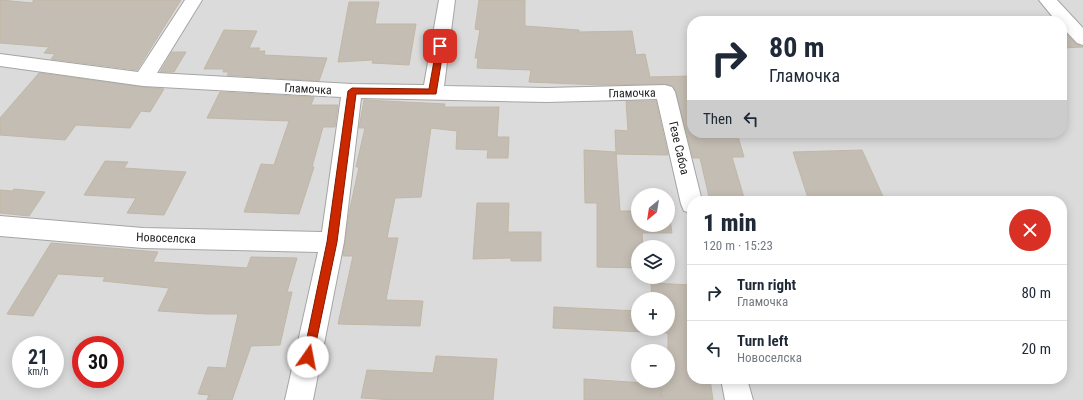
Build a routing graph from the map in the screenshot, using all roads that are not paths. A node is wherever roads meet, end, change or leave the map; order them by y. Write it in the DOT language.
graph roads {
  1 [pos="194,0"];
  2 [pos="447,0"];
  3 [pos="1047,0"];
  4 [pos="1062,16"];
  5 [pos="1067,22"];
  6 [pos="1083,39"];
  7 [pos="0,60"];
  8 [pos="143,79"];
  9 [pos="352,91"];
  10 [pos="433,92"];
  11 [pos="665,92"];
  12 [pos="690,196"];
  13 [pos="0,226"];
  14 [pos="332,242"];
  15 [pos="735,384"];
  16 [pos="299,400"];
  17 [pos="739,400"];
  1 -- 8 [label="street"];
  2 -- 10 [label="street"];
  3 -- 4 [label="street"];
  5 -- 6 [label="street"];
  7 -- 8 [label="street, Гламочка"];
  8 -- 9 [label="street, Гламочка"];
  9 -- 10 [label="street, Гламочка"];
  9 -- 14 [label="street"];
  10 -- 11 [label="street, Гламочка"];
  11 -- 12 [label="street, Гезе Сабоа"];
  13 -- 14 [label="street, Новоселска"];
  14 -- 16 [label="street"];
  15 -- 17 [label="street"];
}
